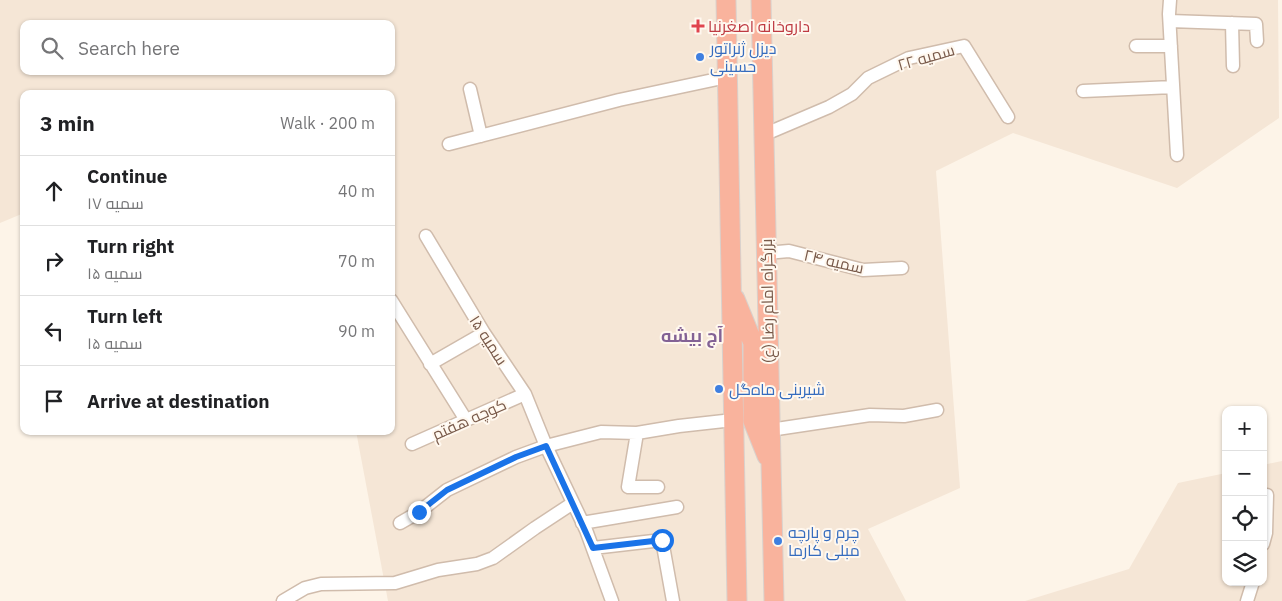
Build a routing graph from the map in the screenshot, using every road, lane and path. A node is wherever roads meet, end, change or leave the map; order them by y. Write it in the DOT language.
graph roads {
  1 [pos="726,0"];
  2 [pos="761,0"];
  3 [pos="1170,0"];
  4 [pos="1170,21"];
  5 [pos="1232,23"];
  6 [pos="1257,41"];
  7 [pos="1136,46"];
  8 [pos="1171,46"];
  9 [pos="1233,66"];
  10 [pos="727,77"];
  11 [pos="1174,87"];
  12 [pos="470,89"];
  13 [pos="1082,91"];
  14 [pos="1008,117"];
  15 [pos="763,135"];
  16 [pos="481,136"];
  17 [pos="449,144"];
  18 [pos="1177,156"];
  19 [pos="426,236"];
  20 [pos="766,253"];
  21 [pos="902,268"];
  22 [pos="731,289"];
  23 [pos="395,307"];
  24 [pos="484,333"];
  25 [pos="430,364"];
  26 [pos="733,378"];
  27 [pos="761,379"];
  28 [pos="525,394"];
  29 [pos="937,410"];
  30 [pos="466,420"];
  31 [pos="733,420"];
  32 [pos="770,430"];
  33 [pos="637,433"];
  34 [pos="412,444"];
  35 [pos="546,446"];
  36 [pos="771,465"];
  37 [pos="658,487"];
  38 [pos="1267,496"];
  39 [pos="573,503"];
  40 [pos="678,507"];
  41 [pos="400,523"];
  42 [pos="582,523"];
  43 [pos="1264,541"];
  44 [pos="593,548"];
  45 [pos="1252,586"];
  46 [pos="283,601"];
  47 [pos="612,601"];
  48 [pos="673,601"];
  49 [pos="737,601"];
  50 [pos="774,601"];
  51 [pos="1247,601"];
  1 -- 10 [label="highway"];
  2 -- 15 [label="highway, بزرگراه امام رضا (ع)"];
  3 -- 4 [label="street"];
  4 -- 5 [label="street"];
  4 -- 8 [label="street"];
  5 -- 6 [label="street"];
  5 -- 9 [label="street"];
  7 -- 8 [label="street"];
  8 -- 11 [label="street"];
  10 -- 16 [label="street"];
  10 -- 22 [label="highway"];
  11 -- 13 [label="street"];
  11 -- 18 [label="street"];
  12 -- 16 [label="street"];
  14 -- 15 [label="street, سمیه ۲۲"];
  15 -- 20 [label="highway, بزرگراه امام رضا (ع)"];
  16 -- 17 [label="street"];
  19 -- 24 [label="street, سمیه ۱۵"];
  20 -- 21 [label="street, سمیه ۲۴"];
  20 -- 27 [label="highway, بزرگراه امام رضا (ع)"];
  22 -- 26 [label="highway"];
  22 -- 27 [label="highway"];
  23 -- 25 [label="street"];
  24 -- 25 [label="street"];
  24 -- 28 [label="street, سمیه ۱۵"];
  25 -- 30 [label="street"];
  26 -- 27 [label="highway"];
  26 -- 31 [label="highway"];
  27 -- 32 [label="highway, بزرگراه امام رضا (ع)"];
  27 -- 36 [label="highway"];
  28 -- 30 [label="street, کوچه هفتم"];
  28 -- 35 [label="street, سمیه ۱۵"];
  29 -- 32 [label="street"];
  30 -- 34 [label="street, کوچه هفتم"];
  31 -- 33 [label="street"];
  31 -- 49 [label="highway"];
  32 -- 36 [label="highway, بزرگراه امام رضا (ع)"];
  33 -- 35 [label="street"];
  33 -- 37 [label="street"];
  35 -- 39 [label="street, سمیه ۱۵"];
  35 -- 41 [label="street"];
  36 -- 50 [label="highway, بزرگراه امام رضا (ع)"];
  38 -- 43 [label="street"];
  39 -- 42 [label="street, سمیه ۱۵"];
  39 -- 46 [label="street"];
  40 -- 42 [label="street"];
  42 -- 44 [label="street, سمیه ۱۵"];
  44 -- 47 [label="street, سمیه ۱۵"];
  44 -- 48 [label="street"];
  45 -- 51 [label="street"];
}
